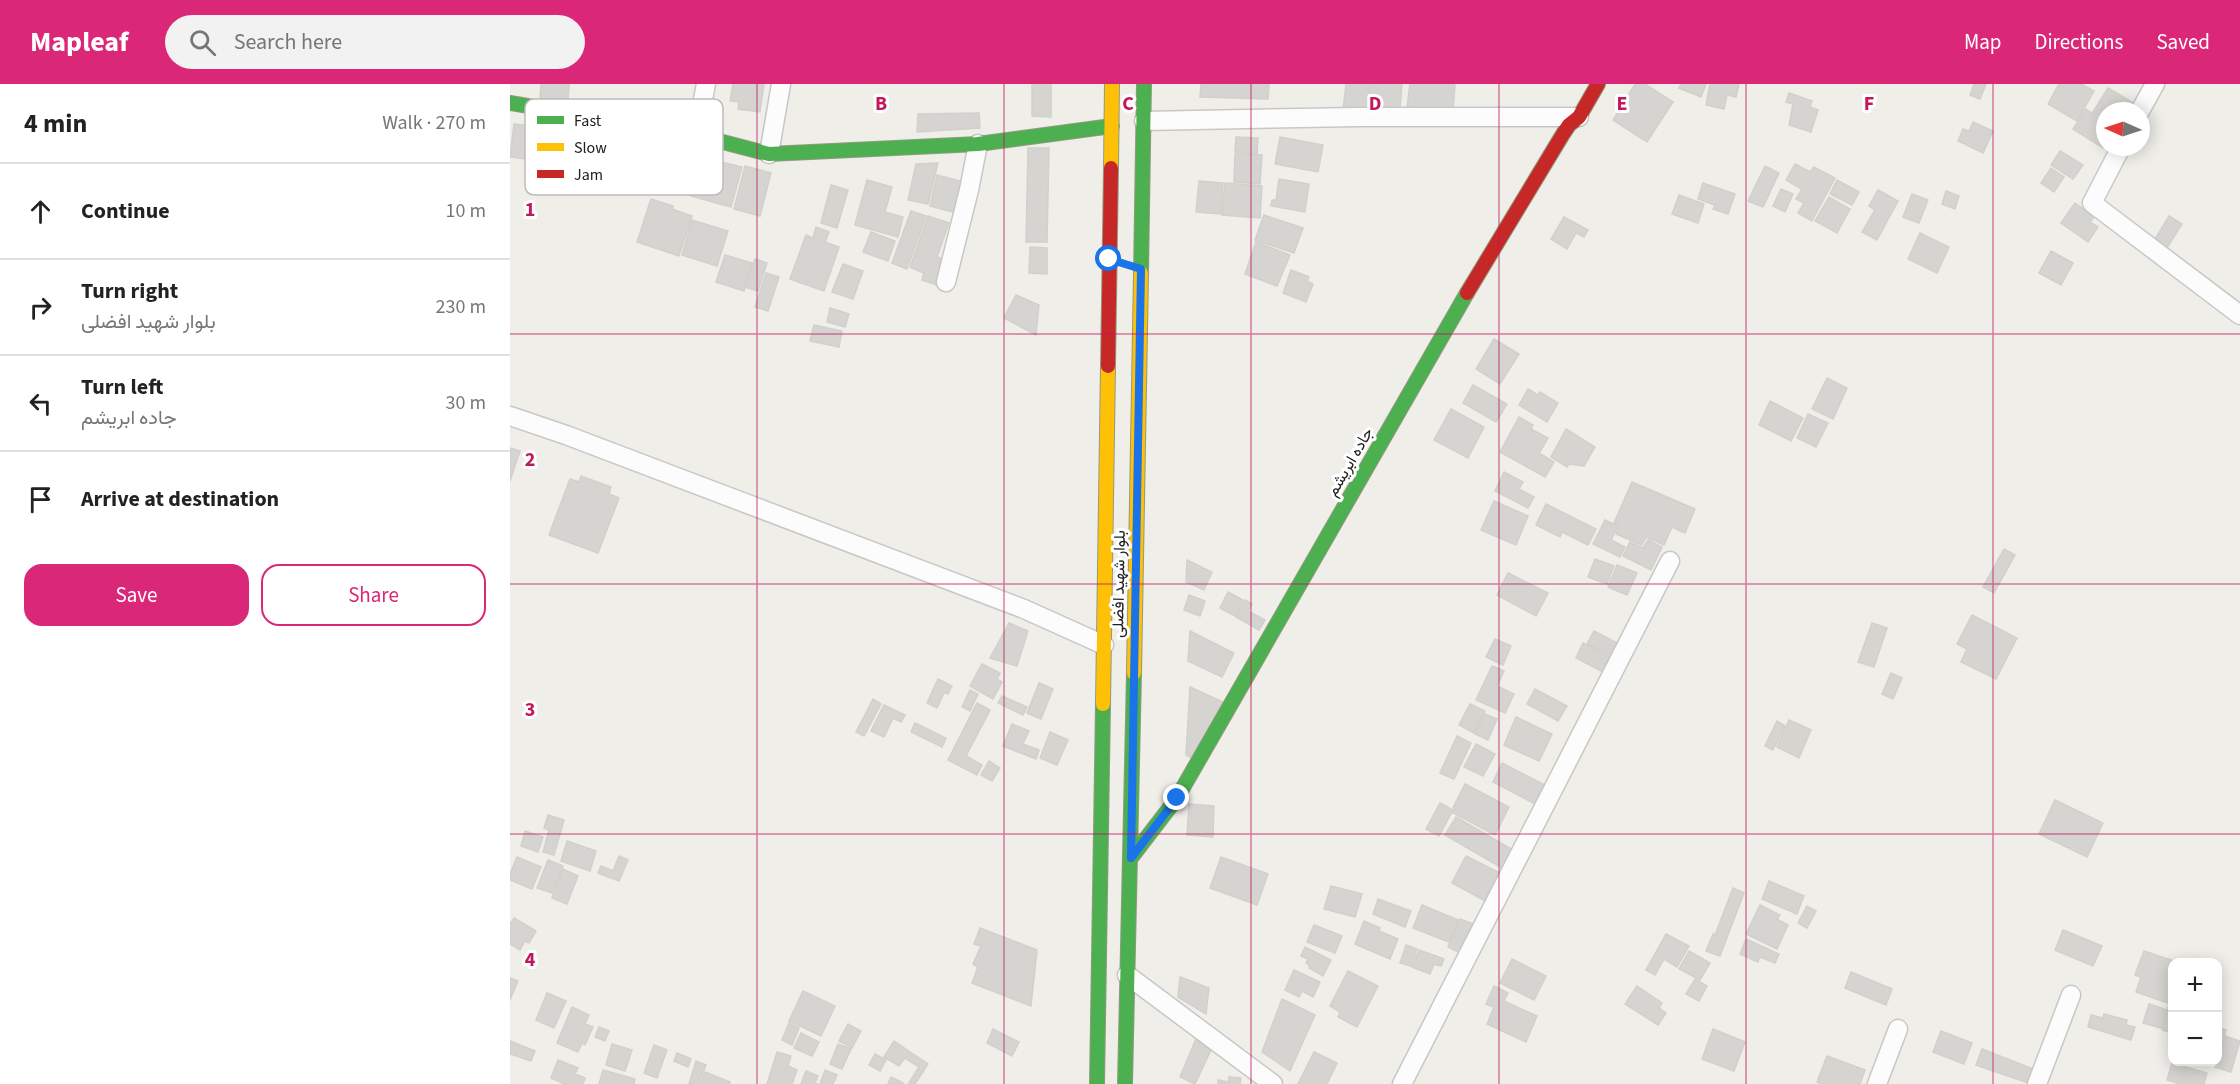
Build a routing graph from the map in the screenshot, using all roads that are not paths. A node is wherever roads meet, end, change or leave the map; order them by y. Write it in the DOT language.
graph roads {
  1 [pos="706,84"];
  2 [pos="781,84"];
  3 [pos="1112,84"];
  4 [pos="1144,84"];
  5 [pos="1598,84"];
  6 [pos="2155,84"];
  7 [pos="703,99"];
  8 [pos="2145,102"];
  9 [pos="510,103"];
  10 [pos="525,106"];
  11 [pos="1579,117"];
  12 [pos="1144,121"];
  13 [pos="1112,126"];
  14 [pos="723,142"];
  15 [pos="978,144"];
  16 [pos="769,154"];
  17 [pos="2116,156"];
  18 [pos="1125,264"];
  19 [pos="946,282"];
  20 [pos="2240,315"];
  21 [pos="510,416"];
  22 [pos="1670,561"];
  23 [pos="1104,645"];
  24 [pos="1131,858"];
  25 [pos="1127,975"];
  26 [pos="2071,995"];
  27 [pos="1898,1029"];
  28 [pos="1097,1084"];
  29 [pos="1125,1084"];
  30 [pos="1273,1084"];
  31 [pos="1402,1084"];
  32 [pos="1877,1084"];
  33 [pos="2037,1084"];
  1 -- 7 [label="street"];
  2 -- 16 [label="street"];
  3 -- 13 [label="main road, بلوار شهید افضلی"];
  4 -- 12 [label="main road, بلوار شهید افضلی"];
  5 -- 11 [label="main road, جاده ابریشم"];
  6 -- 8 [label="street"];
  9 -- 10 [label="main road"];
  11 -- 12 [label="street"];
  11 -- 24 [label="main road, جاده ابریشم"];
  12 -- 18 [label="main road, بلوار شهید افضلی"];
  13 -- 15 [label="main road"];
  13 -- 18 [label="main road, بلوار شهید افضلی"];
  14 -- 16 [label="main road"];
  15 -- 16 [label="main road"];
  15 -- 19 [label="street"];
  17 -- 20 [label="street"];
  18 -- 23 [label="main road, بلوار شهید افضلی"];
  18 -- 24 [label="main road, بلوار شهید افضلی"];
  21 -- 23 [label="street"];
  22 -- 31 [label="street"];
  23 -- 28 [label="main road, بلوار شهید افضلی"];
  24 -- 25 [label="main road, بلوار شهید افضلی"];
  25 -- 29 [label="main road, بلوار شهید افضلی"];
  25 -- 30 [label="street"];
  26 -- 33 [label="street"];
  27 -- 32 [label="street"];
}
